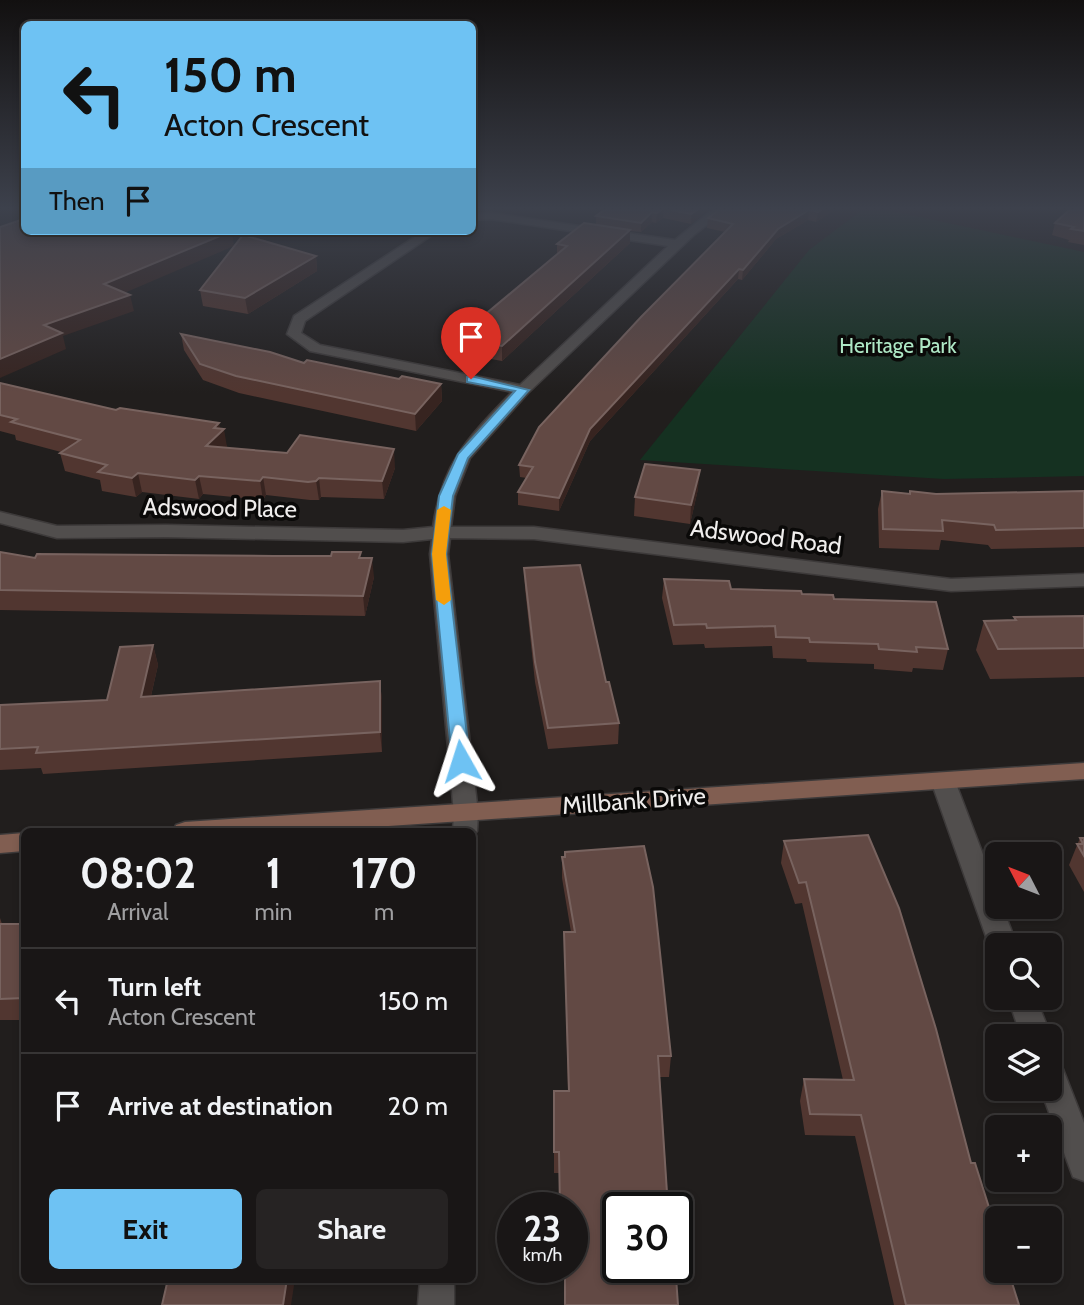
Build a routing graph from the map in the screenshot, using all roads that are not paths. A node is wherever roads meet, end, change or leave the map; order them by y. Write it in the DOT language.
graph roads {
  1 [pos="372,271"];
  2 [pos="648,271"];
  3 [pos="523,390"];
  4 [pos="0,517"];
  5 [pos="442,531"];
  6 [pos="1084,580"];
  7 [pos="1084,771"];
  8 [pos="943,781"];
  9 [pos="466,822"];
  10 [pos="279,828"];
  11 [pos="21,842"];
  12 [pos="0,844"];
  13 [pos="999,933"];
  14 [pos="1060,1101"];
  15 [pos="1084,1166"];
  16 [pos="437,1283"];
  17 [pos="436,1305"];
  1 -- 3 [label="street"];
  2 -- 3 [label="street"];
  3 -- 5 [label="street"];
  4 -- 5 [label="street, Adswood Place"];
  5 -- 6 [label="street, Adswood Road"];
  5 -- 9 [label="street"];
  7 -- 8 [label="street, Millbank Drive"];
  8 -- 9 [label="street, Millbank Drive"];
  8 -- 13 [label="street"];
  9 -- 10 [label="street, Millbank Drive"];
  11 -- 12 [label="street"];
  14 -- 15 [label="street"];
  16 -- 17 [label="street"];
}
